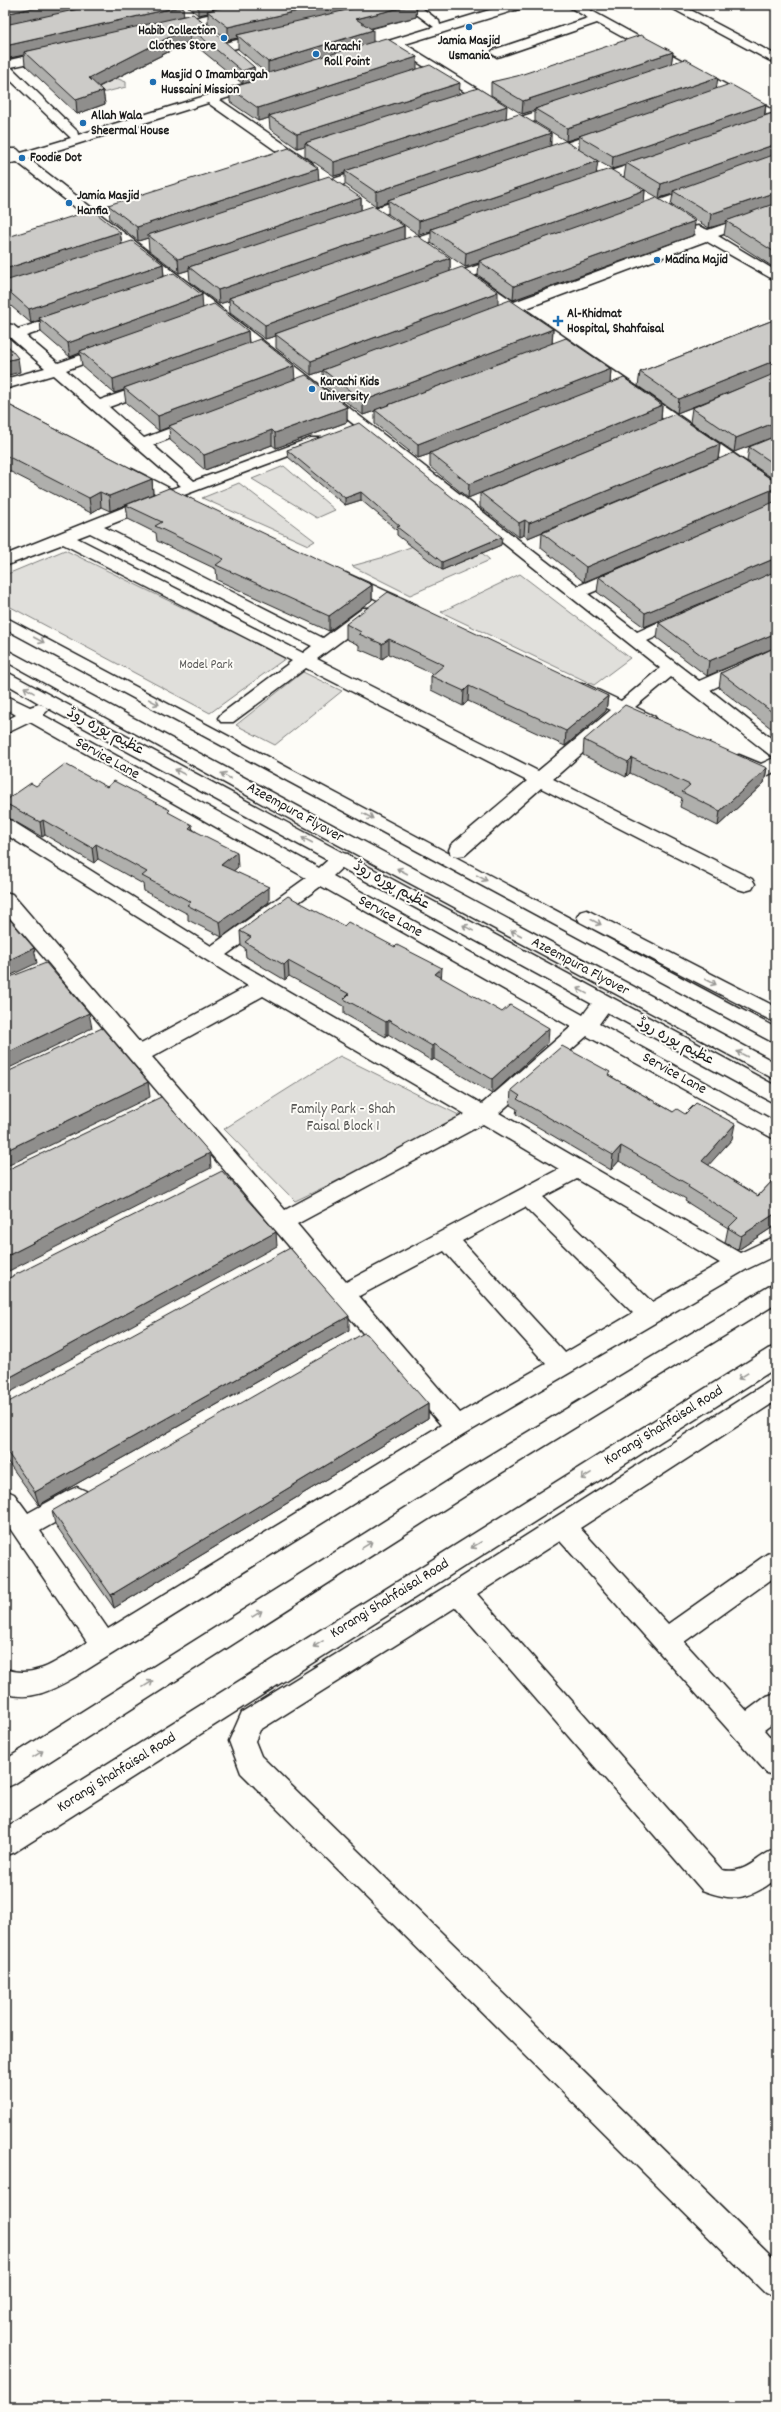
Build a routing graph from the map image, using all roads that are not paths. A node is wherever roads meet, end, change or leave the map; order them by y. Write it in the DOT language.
graph roads {
  1 [pos="268,5"];
  2 [pos="410,5"];
  3 [pos="498,5"];
  4 [pos="518,5"];
  5 [pos="572,5"];
  6 [pos="672,5"];
  7 [pos="187,13"];
  8 [pos="598,19"];
  9 [pos="196,21"];
  10 [pos="435,24"];
  11 [pos="156,30"];
  12 [pos="278,34"];
  13 [pos="390,41"];
  14 [pos="641,43"];
  15 [pos="224,47"];
  16 [pos="626,48"];
  17 [pos="65,51"];
  18 [pos="357,51"];
  19 [pos="497,53"];
  20 [pos="235,55"];
  21 [pos="776,60"];
  22 [pos="5,66"];
  23 [pos="685,67"];
  24 [pos="438,70"];
  25 [pos="670,72"];
  26 [pos="423,75"];
  27 [pos="730,92"];
  28 [pos="479,96"];
  29 [pos="715,97"];
  30 [pos="210,99"];
  31 [pos="464,100"];
  32 [pos="573,104"];
  33 [pos="776,118"];
  34 [pos="521,121"];
  35 [pos="267,124"];
  36 [pos="761,124"];
  37 [pos="624,127"];
  38 [pos="252,129"];
  39 [pos="533,129"];
  40 [pos="491,131"];
  41 [pos="72,134"];
  42 [pos="552,140"];
  43 [pos="564,148"];
  44 [pos="306,150"];
  45 [pos="291,155"];
  46 [pos="10,156"];
  47 [pos="577,156"];
  48 [pos="662,158"];
  49 [pos="276,160"];
  50 [pos="528,160"];
  51 [pos="385,166"];
  52 [pos="597,168"];
  53 [pos="610,176"];
  54 [pos="333,184"];
  55 [pos="623,184"];
  56 [pos="717,184"];
  57 [pos="573,188"];
  58 [pos="345,192"];
  59 [pos="433,193"];
  60 [pos="295,196"];
  61 [pos="644,197"];
  62 [pos="363,204"];
  63 [pos="657,205"];
  64 [pos="776,210"];
  65 [pos="111,213"];
  66 [pos="375,213"];
  67 [pos="670,213"];
  68 [pos="96,218"];
  69 [pos="620,218"];
  70 [pos="387,221"];
  71 [pos="81,222"];
  72 [pos="470,224"];
  73 [pos="688,224"];
  74 [pos="338,225"];
  75 [pos="406,234"];
  76 [pos="706,235"];
  77 [pos="418,242"];
  78 [pos="150,243"];
  79 [pos="128,250"];
  80 [pos="381,255"];
  81 [pos="516,256"];
  82 [pos="772,271"];
  83 [pos="464,274"];
  84 [pos="427,288"];
  85 [pos="232,306"];
  86 [pos="513,308"];
  87 [pos="217,311"];
  88 [pos="82,313"];
  89 [pos="491,316"];
  90 [pos="202,317"];
  91 [pos="11,337"];
  92 [pos="278,342"];
  93 [pos="567,345"];
  94 [pos="122,346"];
  95 [pos="263,347"];
  96 [pos="552,351"];
  97 [pos="248,352"];
  98 [pos="56,369"];
  99 [pos="640,380"];
  100 [pos="166,382"];
  101 [pos="5,384"];
  102 [pos="626,386"];
  103 [pos="611,391"];
  104 [pos="98,406"];
  105 [pos="214,417"];
  106 [pos="376,418"];
  107 [pos="684,418"];
  108 [pos="361,423"];
  109 [pos="662,427"];
  110 [pos="347,429"];
  111 [pos="332,434"];
  112 [pos="142,444"];
  113 [pos="741,458"];
  114 [pos="115,465"];
  115 [pos="719,467"];
  116 [pos="193,488"];
  117 [pos="776,490"];
  118 [pos="170,495"];
  119 [pos="481,500"];
  120 [pos="466,506"];
  121 [pos="205,512"];
  122 [pos="90,526"];
  123 [pos="62,537"];
  124 [pos="536,543"];
  125 [pos="521,549"];
  126 [pos="5,561"];
  127 [pos="640,566"];
  128 [pos="332,572"];
  129 [pos="576,594"];
  130 [pos="388,598"];
  131 [pos="5,608"];
  132 [pos="698,611"];
  133 [pos="423,615"];
  134 [pos="5,622"];
  135 [pos="634,640"];
  136 [pos="324,645"];
  137 [pos="776,652"];
  138 [pos="5,654"];
  139 [pos="305,659"];
  140 [pos="670,668"];
  141 [pos="5,676"];
  142 [pos="565,681"];
  143 [pos="697,689"];
  144 [pos="5,701"];
  145 [pos="50,702"];
  146 [pos="621,708"];
  147 [pos="31,716"];
  148 [pos="227,718"];
  149 [pos="663,727"];
  150 [pos="5,728"];
  151 [pos="769,736"];
  152 [pos="776,751"];
  153 [pos="727,755"];
  154 [pos="776,763"];
  155 [pos="538,781"];
  156 [pos="5,825"];
  157 [pos="458,850"];
  158 [pos="341,858"];
  159 [pos="319,878"];
  160 [pos="745,884"];
  161 [pos="5,900"];
  162 [pos="211,956"];
  163 [pos="263,987"];
  164 [pos="604,1004"];
  165 [pos="776,1016"];
  166 [pos="586,1025"];
  167 [pos="114,1028"];
  168 [pos="776,1037"];
  169 [pos="94,1038"];
  170 [pos="138,1055"];
  171 [pos="776,1072"];
  172 [pos="173,1096"];
  173 [pos="776,1096"];
  174 [pos="152,1107"];
  175 [pos="484,1113"];
  176 [pos="776,1132"];
  177 [pos="234,1168"];
  178 [pos="578,1169"];
  179 [pos="213,1179"];
  180 [pos="528,1196"];
  181 [pos="282,1222"];
  182 [pos="447,1239"];
  183 [pos="301,1245"];
  184 [pos="776,1245"];
  185 [pos="280,1257"];
  186 [pos="739,1263"];
  187 [pos="776,1293"];
  188 [pos="343,1294"];
  189 [pos="650,1315"];
  190 [pos="373,1329"];
  191 [pos="353,1341"];
  192 [pos="776,1356"];
  193 [pos="562,1366"];
  194 [pos="776,1389"];
  195 [pos="457,1427"];
  196 [pos="99,1485"];
  197 [pos="5,1501"];
  198 [pos="562,1526"];
  199 [pos="24,1528"];
  200 [pos="776,1562"];
  201 [pos="459,1592"];
  202 [pos="666,1640"];
  203 [pos="104,1645"];
  204 [pos="5,1681"];
  205 [pos="776,1705"];
  206 [pos="746,1728"];
  207 [pos="776,1764"];
  208 [pos="5,1774"];
  209 [pos="5,1843"];
  210 [pos="776,1862"];
  211 [pos="776,2282"];
  1 -- 9 [label="street"];
  2 -- 10 [label="street"];
  3 -- 10 [label="street"];
  4 -- 13 [label="street"];
  5 -- 8 [label="street"];
  6 -- 21 [label="street"];
  7 -- 9 [label="street"];
  8 -- 14 [label="street"];
  8 -- 19 [label="street"];
  9 -- 11 [label="street"];
  9 -- 15 [label="street"];
  10 -- 13 [label="street"];
  12 -- 15 [label="street"];
  13 -- 18 [label="street"];
  13 -- 24 [label="street"];
  14 -- 16 [label="street"];
  14 -- 23 [label="street"];
  15 -- 20 [label="street"];
  17 -- 22 [label="street"];
  22 -- 41 [label="street"];
  23 -- 25 [label="street"];
  23 -- 27 [label="street"];
  24 -- 26 [label="street"];
  24 -- 28 [label="street"];
  27 -- 29 [label="street"];
  27 -- 33 [label="street"];
  28 -- 31 [label="street"];
  28 -- 34 [label="street"];
  30 -- 38 [label="street"];
  30 -- 41 [label="street"];
  30 -- 46 [label="street"];
  32 -- 34 [label="street"];
  33 -- 36 [label="street"];
  34 -- 39 [label="street"];
  34 -- 40 [label="street"];
  35 -- 38 [label="street"];
  37 -- 43 [label="street"];
  38 -- 45 [label="street"];
  41 -- 46 [label="street"];
  42 -- 43 [label="street"];
  43 -- 47 [label="street"];
  43 -- 50 [label="street"];
  44 -- 45 [label="street"];
  45 -- 49 [label="street"];
  45 -- 54 [label="street"];
  46 -- 68 [label="street"];
  48 -- 53 [label="street"];
  51 -- 54 [label="street"];
  52 -- 53 [label="street"];
  53 -- 55 [label="street"];
  53 -- 57 [label="street"];
  54 -- 58 [label="street"];
  54 -- 60 [label="street"];
  56 -- 63 [label="street"];
  59 -- 66 [label="street"];
  61 -- 63 [label="street"];
  62 -- 66 [label="street"];
  63 -- 67 [label="street"];
  63 -- 69 [label="street"];
  64 -- 76 [label="street"];
  65 -- 68 [label="street"];
  66 -- 70 [label="street"];
  66 -- 74 [label="street"];
  68 -- 71 [label="street"];
  68 -- 79 [label="street"];
  72 -- 77 [label="street"];
  73 -- 76 [label="street"];
  75 -- 77 [label="street"];
  76 -- 82 [label="street"];
  76 -- 86 [label="street"];
  77 -- 80 [label="street"];
  77 -- 83 [label="street"];
  78 -- 79 [label="street"];
  79 -- 87 [label="street"];
  81 -- 83 [label="street"];
  83 -- 84 [label="street"];
  83 -- 86 [label="street"];
  85 -- 87 [label="street"];
  86 -- 89 [label="street"];
  86 -- 93 [label="street"];
  87 -- 90 [label="street"];
  87 -- 95 [label="street"];
  88 -- 91 [label="street"];
  91 -- 98 [label="street"];
  92 -- 95 [label="street"];
  93 -- 96 [label="street"];
  93 -- 102 [label="street"];
  94 -- 98 [label="street"];
  95 -- 97 [label="street"];
  95 -- 108 [label="street"];
  98 -- 101 [label="street"];
  98 -- 104 [label="street"];
  99 -- 102 [label="street"];
  100 -- 104 [label="street"];
  102 -- 103 [label="street"];
  102 -- 107 [label="street"];
  104 -- 112 [label="street"];
  105 -- 112 [label="street"];
  106 -- 108 [label="street"];
  107 -- 109 [label="street"];
  107 -- 113 [label="street"];
  108 -- 110 [label="street"];
  108 -- 120 [label="street"];
  111 -- 116 [label="street"];
  112 -- 116 [label="street"];
  113 -- 115 [label="street"];
  113 -- 117 [label="street"];
  114 -- 118 [label="street"];
  116 -- 118 [label="street"];
  118 -- 121 [label="street"];
  118 -- 122 [label="street"];
  119 -- 120 [label="street"];
  120 -- 125 [label="street"];
  122 -- 123 [label="street"];
  122 -- 136 [label="street"];
  123 -- 126 [label="street"];
  123 -- 139 [label="street"];
  124 -- 125 [label="street"];
  125 -- 129 [label="street"];
  127 -- 129 [label="street"];
  128 -- 130 [label="street"];
  129 -- 135 [label="street"];
  130 -- 133 [label="street"];
  130 -- 136 [label="street"];
  131 -- 157 [label="street"];
  132 -- 135 [label="street"];
  134 -- 168 [label="street, Azeempura Flyover, one-way"];
  135 -- 140 [label="street"];
  136 -- 139 [label="street"];
  137 -- 143 [label="street"];
  171 -- 138 [label="street, Azeempura Flyover, one-way"];
  139 -- 148 [label="street"];
  139 -- 155 [label="street"];
  140 -- 143 [label="street"];
  140 -- 146 [label="street"];
  145 -- 141 [label="street, عظیم پورہ روڈ, one-way"];
  142 -- 146 [label="street"];
  143 -- 151 [label="street"];
  144 -- 147 [label="street, Service Lane"];
  145 -- 147 [label="street"];
  158 -- 145 [label="street, عظیم پورہ روڈ, one-way"];
  146 -- 149 [label="street"];
  146 -- 155 [label="street"];
  147 -- 150 [label="street"];
  147 -- 159 [label="street, Service Lane"];
  151 -- 152 [label="street"];
  153 -- 154 [label="street"];
  155 -- 157 [label="street"];
  155 -- 160 [label="street"];
  156 -- 162 [label="street"];
  157 -- 165 [label="street, one-way"];
  158 -- 159 [label="street"];
  164 -- 158 [label="street, عظیم پورہ روڈ, one-way"];
  159 -- 162 [label="street"];
  159 -- 166 [label="street, Service Lane"];
  161 -- 167 [label="street"];
  162 -- 163 [label="street"];
  163 -- 170 [label="street"];
  163 -- 175 [label="street"];
  164 -- 166 [label="street"];
  164 -- 173 [label="street, عظیم پورہ روڈ"];
  166 -- 175 [label="street"];
  166 -- 176 [label="street, Service Lane"];
  167 -- 169 [label="street"];
  167 -- 170 [label="street"];
  170 -- 172 [label="street"];
  172 -- 174 [label="street"];
  172 -- 177 [label="street"];
  175 -- 178 [label="street"];
  175 -- 181 [label="street"];
  177 -- 179 [label="street"];
  177 -- 181 [label="street"];
  178 -- 180 [label="street"];
  178 -- 186 [label="street"];
  180 -- 182 [label="street"];
  180 -- 189 [label="street"];
  181 -- 183 [label="street"];
  182 -- 188 [label="street"];
  182 -- 193 [label="street"];
  183 -- 185 [label="street"];
  183 -- 188 [label="street"];
  184 -- 186 [label="street"];
  186 -- 189 [label="street"];
  208 -- 187 [label="street, one-way"];
  188 -- 190 [label="street"];
  189 -- 193 [label="street"];
  190 -- 191 [label="street"];
  190 -- 195 [label="street"];
  192 -- 209 [label="street, Korangi Shahfaisal Road, one-way"];
  193 -- 195 [label="street"];
  194 -- 198 [label="street"];
  195 -- 203 [label="street"];
  196 -- 199 [label="street"];
  197 -- 199 [label="street"];
  198 -- 201 [label="street"];
  198 -- 202 [label="street"];
  199 -- 203 [label="street"];
  200 -- 202 [label="street"];
  201 -- 210 [label="street"];
  201 -- 211 [label="street"];
  202 -- 206 [label="street"];
  203 -- 204 [label="street"];
  205 -- 206 [label="street"];
  206 -- 207 [label="street"];
}
